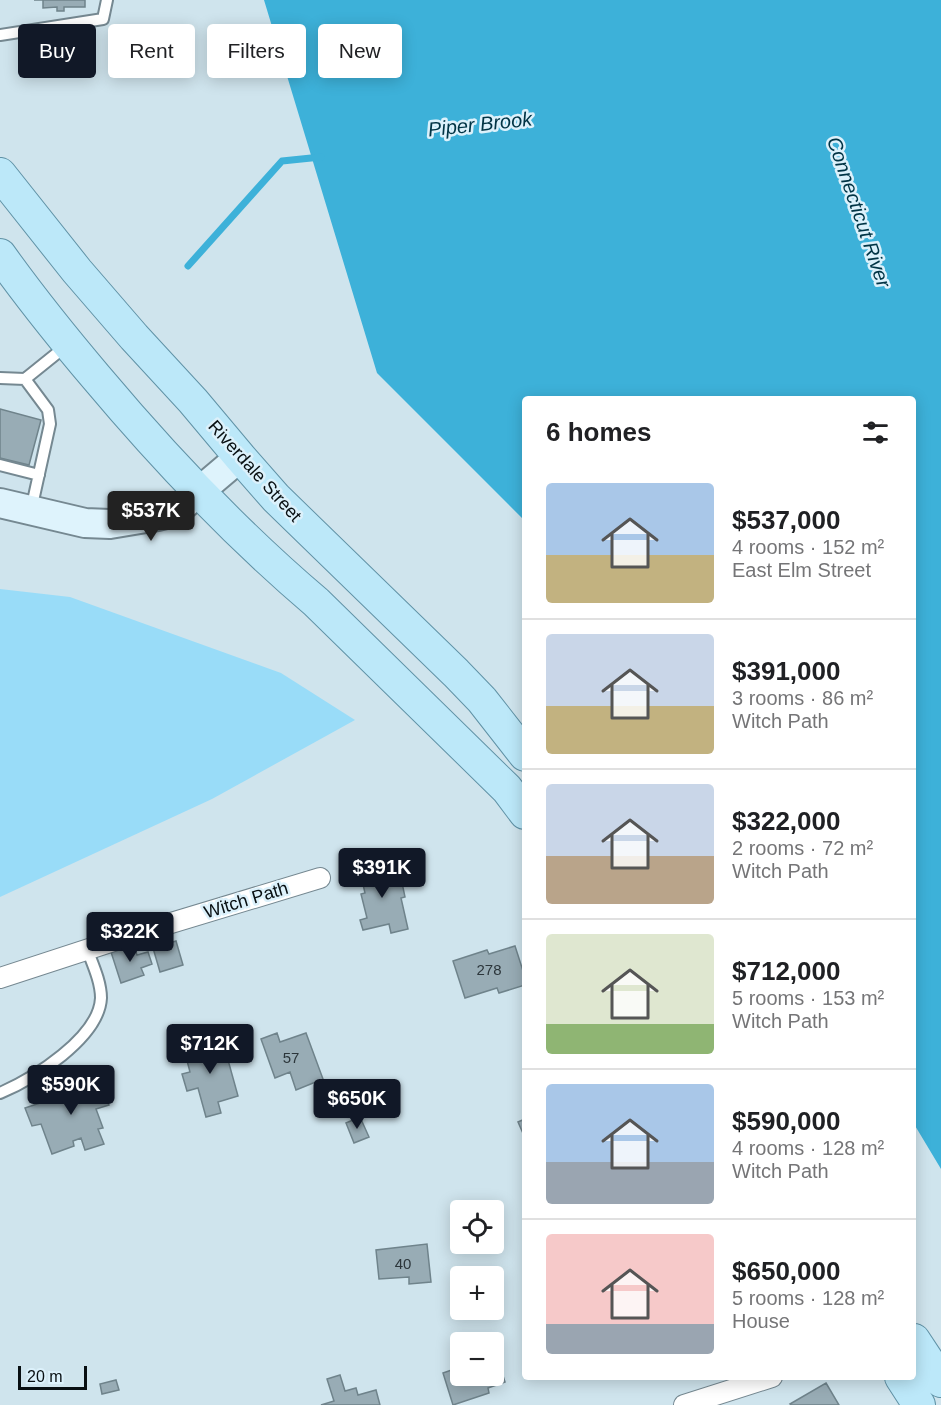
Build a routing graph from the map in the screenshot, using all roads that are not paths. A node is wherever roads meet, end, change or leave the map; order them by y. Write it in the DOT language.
graph roads {
  1 [pos="107,0"];
  2 [pos="0,35"];
  3 [pos="0,174"];
  4 [pos="0,255"];
  5 [pos="68,344"];
  6 [pos="0,378"];
  7 [pos="25,379"];
  8 [pos="240,457"];
  9 [pos="0,465"];
  10 [pos="39,476"];
  11 [pos="199,492"];
  12 [pos="0,503"];
  13 [pos="31,510"];
  14 [pos="522,751"];
  15 [pos="522,809"];
  16 [pos="320,878"];
  17 [pos="87,949"];
  18 [pos="0,978"];
  19 [pos="0,1093"];
  20 [pos="916,1343"];
  21 [pos="763,1380"];
  22 [pos="903,1380"];
  23 [pos="941,1381"];
  24 [pos="684,1405"];
  25 [pos="919,1405"];
  1 -- 2 [label="lane"];
  3 -- 8 [label="main road, Riverdale Street"];
  4 -- 5 [label="main road"];
  5 -- 7 [label="lane"];
  5 -- 11 [label="main road"];
  6 -- 7 [label="lane"];
  7 -- 10 [label="lane"];
  8 -- 11 [label="main road"];
  8 -- 14 [label="main road, Riverdale Street"];
  9 -- 10 [label="lane"];
  10 -- 13 [label="lane"];
  11 -- 13 [label="main road"];
  11 -- 15 [label="main road"];
  12 -- 13 [label="main road"];
  16 -- 17 [label="street, Witch Path"];
  17 -- 18 [label="street, Witch Path"];
  17 -- 19 [label="lane"];
  20 -- 23 [label="main road"];
  21 -- 24 [label="street"];
  22 -- 25 [label="main road"];
}
